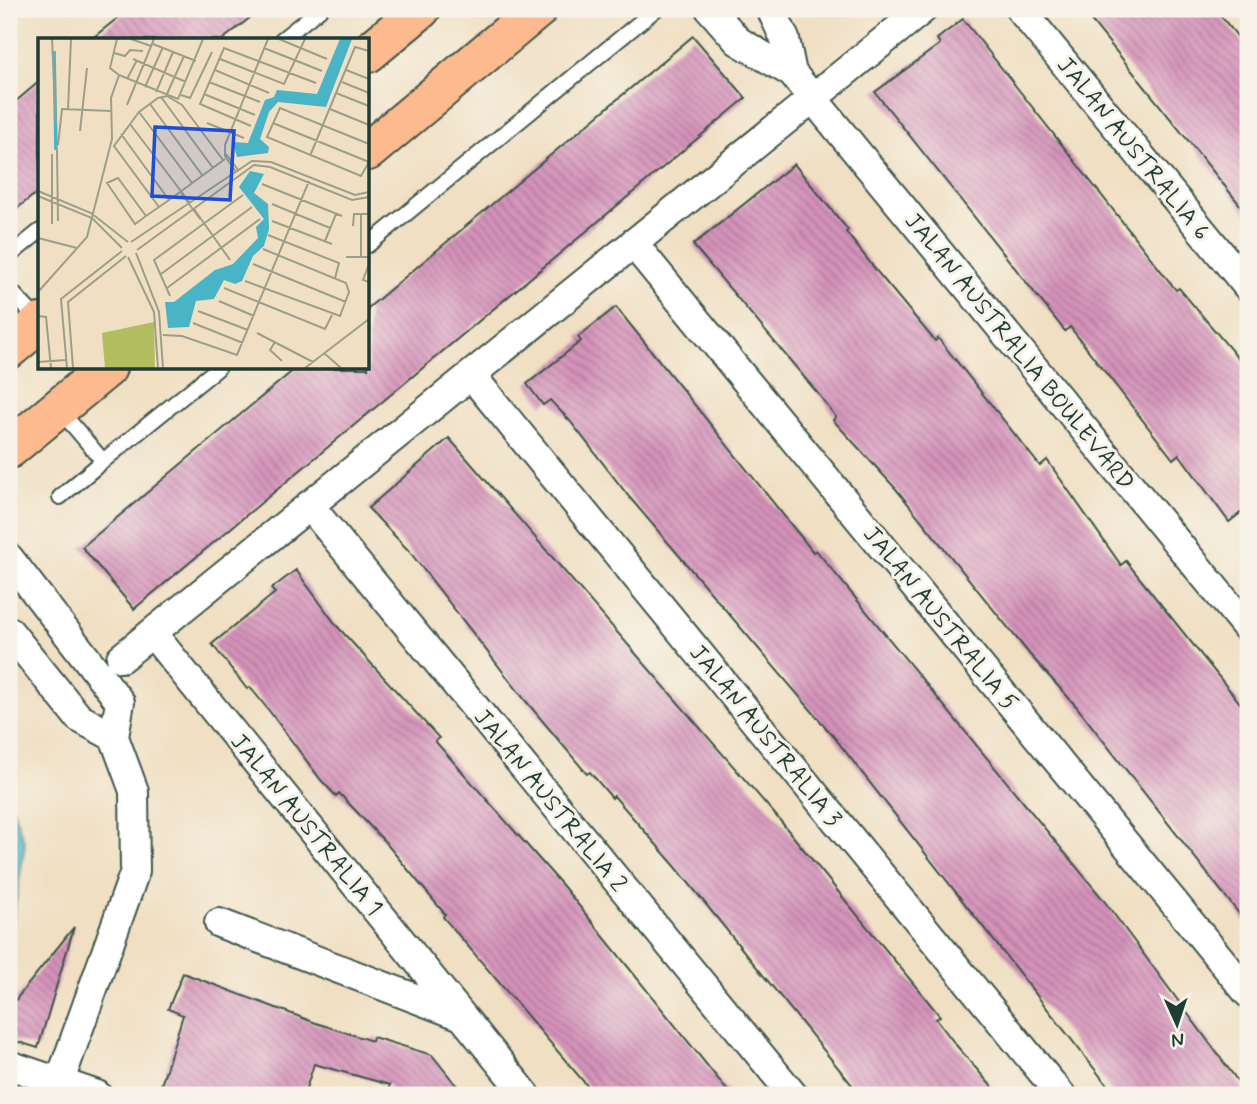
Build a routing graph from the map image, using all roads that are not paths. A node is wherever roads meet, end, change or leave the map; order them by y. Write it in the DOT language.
graph roads {
  1 [pos="320,9"];
  2 [pos="421,9"];
  3 [pos="538,9"];
  4 [pos="656,9"];
  5 [pos="710,9"];
  6 [pos="771,9"];
  7 [pos="923,9"];
  8 [pos="1020,9"];
  9 [pos="284,38"];
  10 [pos="369,51"];
  11 [pos="792,73"];
  12 [pos="812,98"];
  13 [pos="369,150"];
  14 [pos="38,233"];
  15 [pos="633,243"];
  16 [pos="369,244"];
  17 [pos="9,256"];
  18 [pos="1248,287"];
  19 [pos="9,289"];
  20 [pos="38,320"];
  21 [pos="38,324"];
  22 [pos="9,349"];
  23 [pos="106,369"];
  24 [pos="217,369"];
  25 [pos="471,375"];
  26 [pos="58,408"];
  27 [pos="9,449"];
  28 [pos="103,461"];
  29 [pos="60,498"];
  30 [pos="309,505"];
  31 [pos="9,558"];
  32 [pos="1248,629"];
  33 [pos="9,631"];
  34 [pos="152,633"];
  35 [pos="121,658"];
  36 [pos="114,737"];
  37 [pos="219,923"];
  38 [pos="1248,993"];
  39 [pos="461,1016"];
  40 [pos="9,1065"];
  41 [pos="57,1089"];
  42 [pos="97,1095"];
  43 [pos="526,1095"];
  44 [pos="793,1095"];
  45 [pos="1061,1095"];
  1 -- 9 [label="lane"];
  2 -- 10 [label="main road"];
  3 -- 13 [label="main road"];
  4 -- 16 [label="lane"];
  5 -- 11 [label="street"];
  6 -- 11 [label="street"];
  7 -- 12 [label="street"];
  8 -- 18 [label="street, JALAN AUSTRALIA 6"];
  11 -- 12 [label="street, JALAN AUSTRALIA BOULEVARD"];
  12 -- 15 [label="street"];
  12 -- 32 [label="street, JALAN AUSTRALIA BOULEVARD"];
  14 -- 17 [label="lane"];
  15 -- 25 [label="street"];
  15 -- 38 [label="street, JALAN AUSTRALIA 5"];
  19 -- 20 [label="lane"];
  21 -- 22 [label="main road"];
  23 -- 26 [label="main road"];
  24 -- 28 [label="lane"];
  25 -- 30 [label="street"];
  25 -- 45 [label="street, JALAN AUSTRALIA 3"];
  26 -- 27 [label="main road"];
  26 -- 28 [label="lane"];
  28 -- 29 [label="lane"];
  30 -- 34 [label="street"];
  30 -- 44 [label="street, JALAN AUSTRALIA 2"];
  31 -- 36 [label="street"];
  33 -- 36 [label="street"];
  34 -- 35 [label="street"];
  34 -- 39 [label="street, JALAN AUSTRALIA 1"];
  36 -- 41 [label="street"];
  37 -- 39 [label="street, JALAN AUSTRALIA 1"];
  39 -- 43 [label="street, JALAN AUSTRALIA 1"];
  40 -- 41 [label="street"];
  41 -- 42 [label="street"];
}
